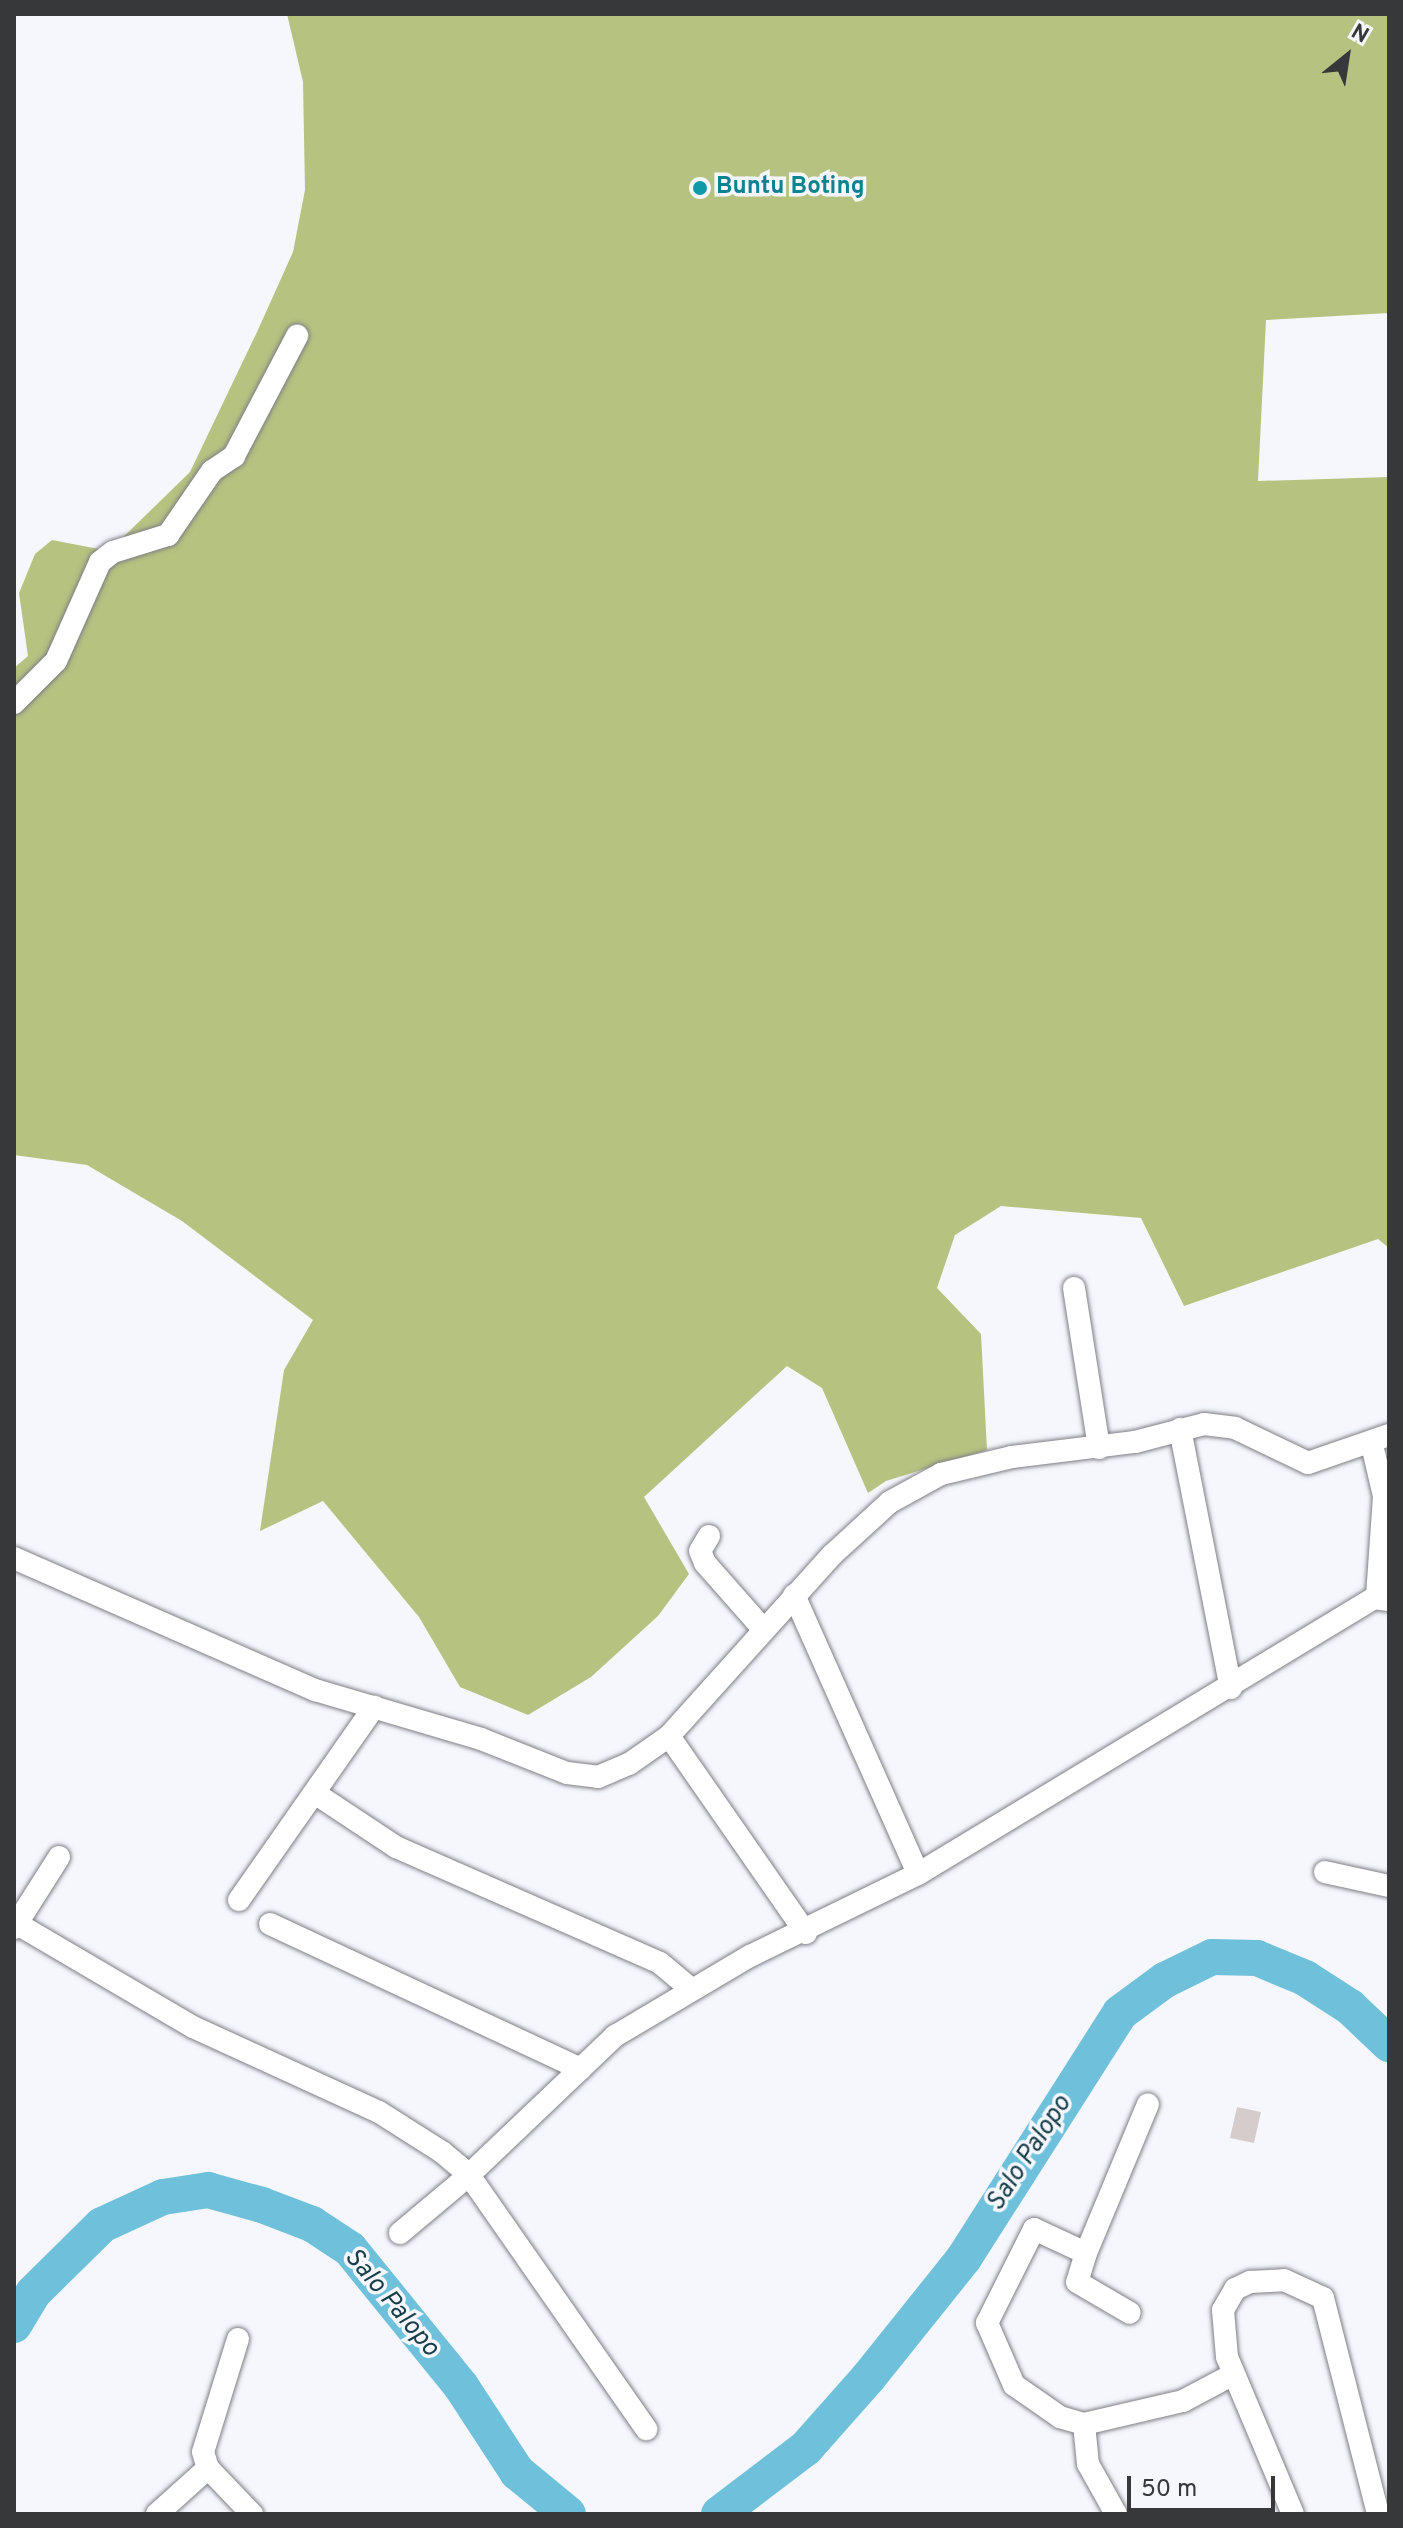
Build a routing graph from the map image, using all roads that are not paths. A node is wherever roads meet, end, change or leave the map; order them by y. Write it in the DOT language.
graph roads {
  1 [pos="297,336"];
  2 [pos="14,703"];
  3 [pos="1074,1288"];
  4 [pos="1180,1429"];
  5 [pos="1380,1440"];
  6 [pos="1099,1448"];
  7 [pos="709,1536"];
  8 [pos="14,1558"];
  9 [pos="794,1595"];
  10 [pos="1383,1599"];
  11 [pos="763,1629"];
  12 [pos="1231,1688"];
  13 [pos="374,1707"];
  14 [pos="669,1736"];
  15 [pos="316,1794"];
  16 [pos="59,1857"];
  17 [pos="1325,1872"];
  18 [pos="918,1874"];
  19 [pos="1389,1886"];
  20 [pos="239,1900"];
  21 [pos="15,1924"];
  22 [pos="270,1924"];
  23 [pos="806,1933"];
  24 [pos="691,1989"];
  25 [pos="581,2069"];
  26 [pos="1148,2104"];
  27 [pos="469,2175"];
  28 [pos="400,2233"];
  29 [pos="1086,2253"];
  30 [pos="1130,2313"];
  31 [pos="238,2339"];
  32 [pos="1230,2376"];
  33 [pos="1084,2424"];
  34 [pos="646,2429"];
  35 [pos="208,2468"];
  36 [pos="157,2514"];
  37 [pos="252,2514"];
  38 [pos="1116,2514"];
  39 [pos="1293,2514"];
  40 [pos="1378,2514"];
  1 -- 2 [label="street"];
  3 -- 6 [label="street"];
  4 -- 5 [label="street"];
  4 -- 6 [label="street"];
  4 -- 12 [label="street"];
  5 -- 10 [label="street"];
  6 -- 9 [label="street"];
  7 -- 11 [label="street"];
  8 -- 13 [label="street"];
  9 -- 11 [label="street"];
  9 -- 18 [label="street"];
  10 -- 12 [label="street"];
  11 -- 14 [label="street"];
  12 -- 18 [label="street"];
  13 -- 14 [label="street"];
  13 -- 15 [label="street"];
  14 -- 23 [label="street"];
  15 -- 20 [label="street"];
  15 -- 24 [label="street"];
  16 -- 21 [label="street"];
  17 -- 19 [label="street"];
  18 -- 23 [label="street"];
  21 -- 27 [label="street"];
  22 -- 25 [label="street"];
  23 -- 24 [label="street"];
  24 -- 25 [label="street"];
  25 -- 27 [label="street"];
  26 -- 29 [label="street"];
  27 -- 28 [label="street"];
  27 -- 34 [label="street"];
  29 -- 30 [label="street"];
  29 -- 33 [label="street"];
  31 -- 35 [label="street"];
  32 -- 33 [label="street"];
  32 -- 39 [label="street"];
  32 -- 40 [label="street"];
  33 -- 38 [label="street"];
  35 -- 36 [label="street"];
  35 -- 37 [label="street"];
}
